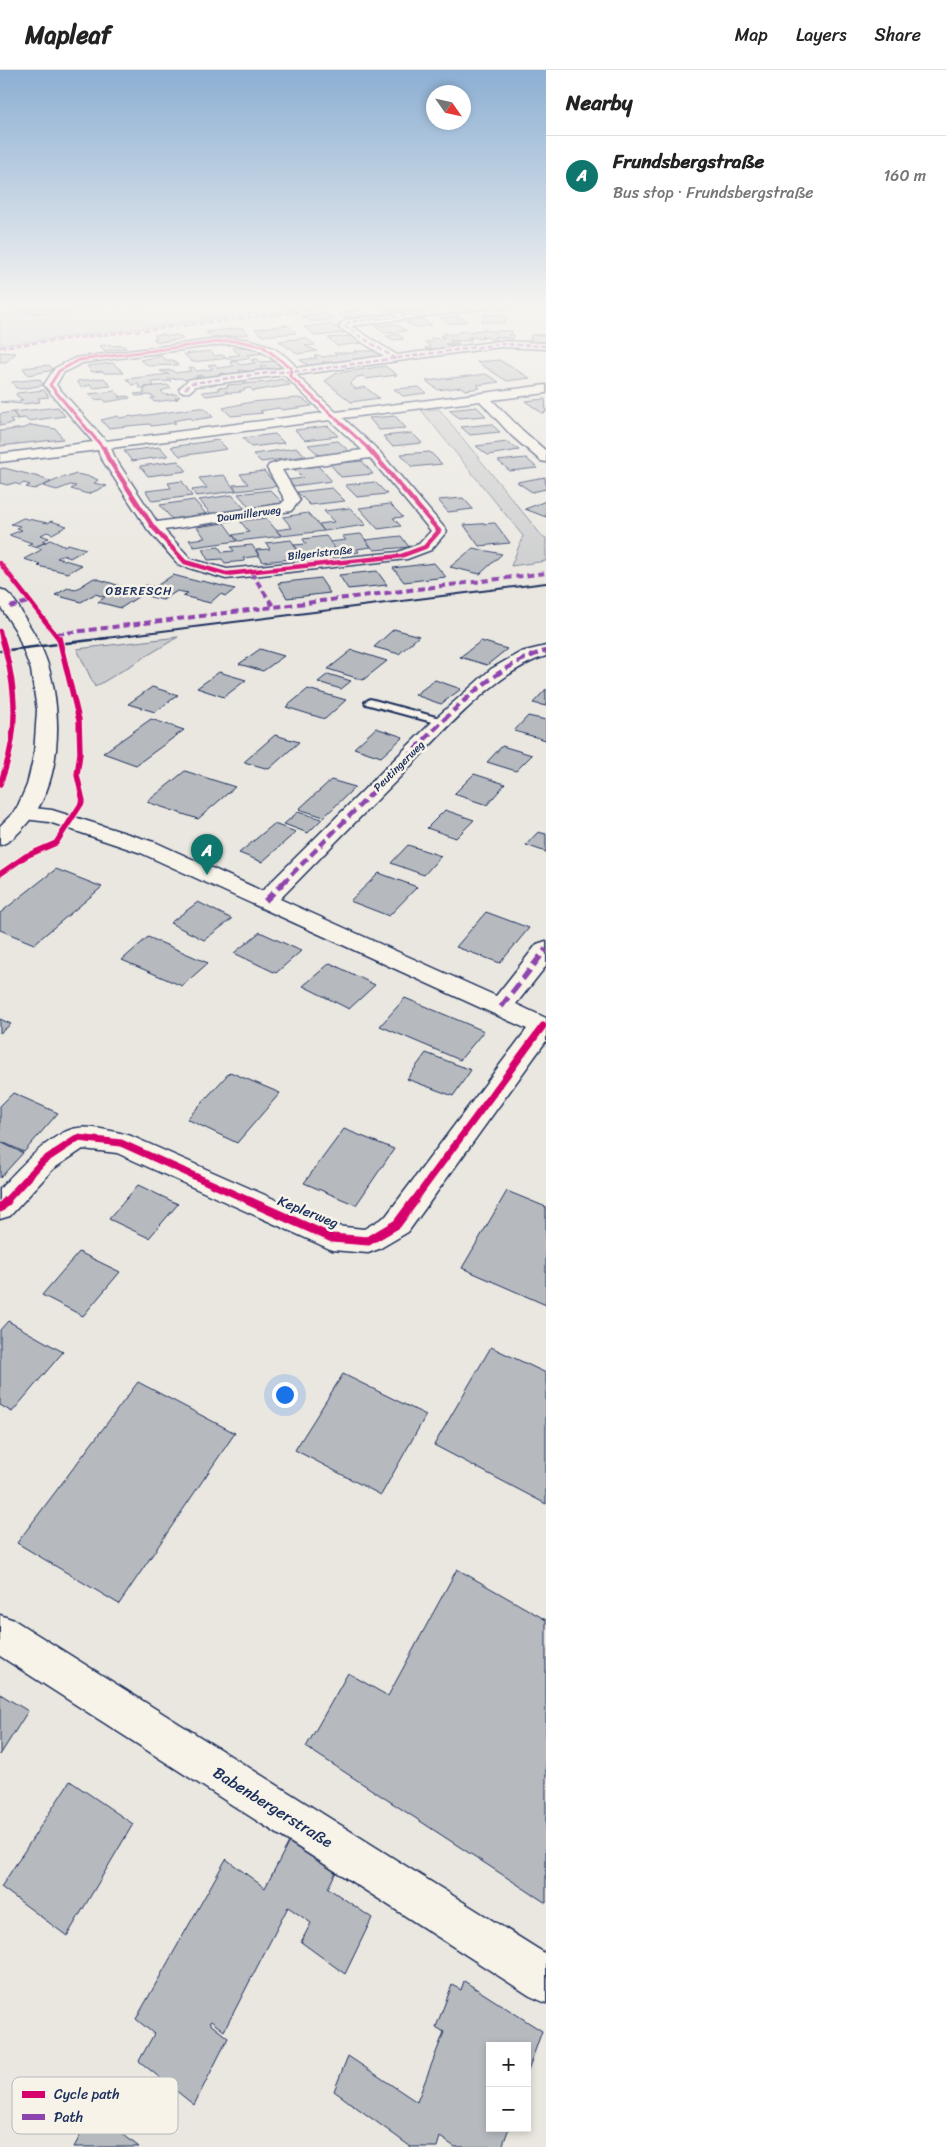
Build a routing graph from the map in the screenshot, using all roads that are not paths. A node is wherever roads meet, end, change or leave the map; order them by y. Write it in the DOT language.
graph roads {
  1 [pos="63,400"];
  2 [pos="318,400"];
  3 [pos="460,400"];
  4 [pos="486,400"];
  5 [pos="336,416"];
  6 [pos="103,446"];
  7 [pos="373,453"];
  8 [pos="0,458"];
  9 [pos="546,458"];
  10 [pos="152,527"];
  11 [pos="3,603"];
  12 [pos="546,651"];
  13 [pos="370,702"];
  14 [pos="443,722"];
  15 [pos="24,813"];
  16 [pos="0,838"];
  17 [pos="264,901"];
  18 [pos="546,949"];
  19 [pos="500,1007"];
  20 [pos="544,1027"];
  21 [pos="0,1208"];
  22 [pos="0,1634"];
  23 [pos="546,1980"];
  1 -- 6 [label="street, Bilgeristraße"];
  2 -- 5 [label="street, Bilgeristraße"];
  3 -- 5 [label="street"];
  4 -- 9 [label="street"];
  5 -- 6 [label="street"];
  5 -- 7 [label="street, Bilgeristraße"];
  6 -- 8 [label="street"];
  6 -- 10 [label="street, Bilgeristraße"];
  7 -- 10 [label="street, Daumillerweg"];
  7 -- 10 [label="street, Bilgeristraße"];
  11 -- 15 [label="street"];
  12 -- 14 [label="street, Peutingerweg"];
  13 -- 14 [label="lane"];
  14 -- 17 [label="street, Peutingerweg"];
  15 -- 16 [label="street"];
  15 -- 17 [label="street"];
  17 -- 19 [label="street"];
  18 -- 19 [label="street"];
  19 -- 20 [label="street"];
  20 -- 21 [label="street, Keplerweg"];
  22 -- 23 [label="street, Babenbergerstraße"];
}
